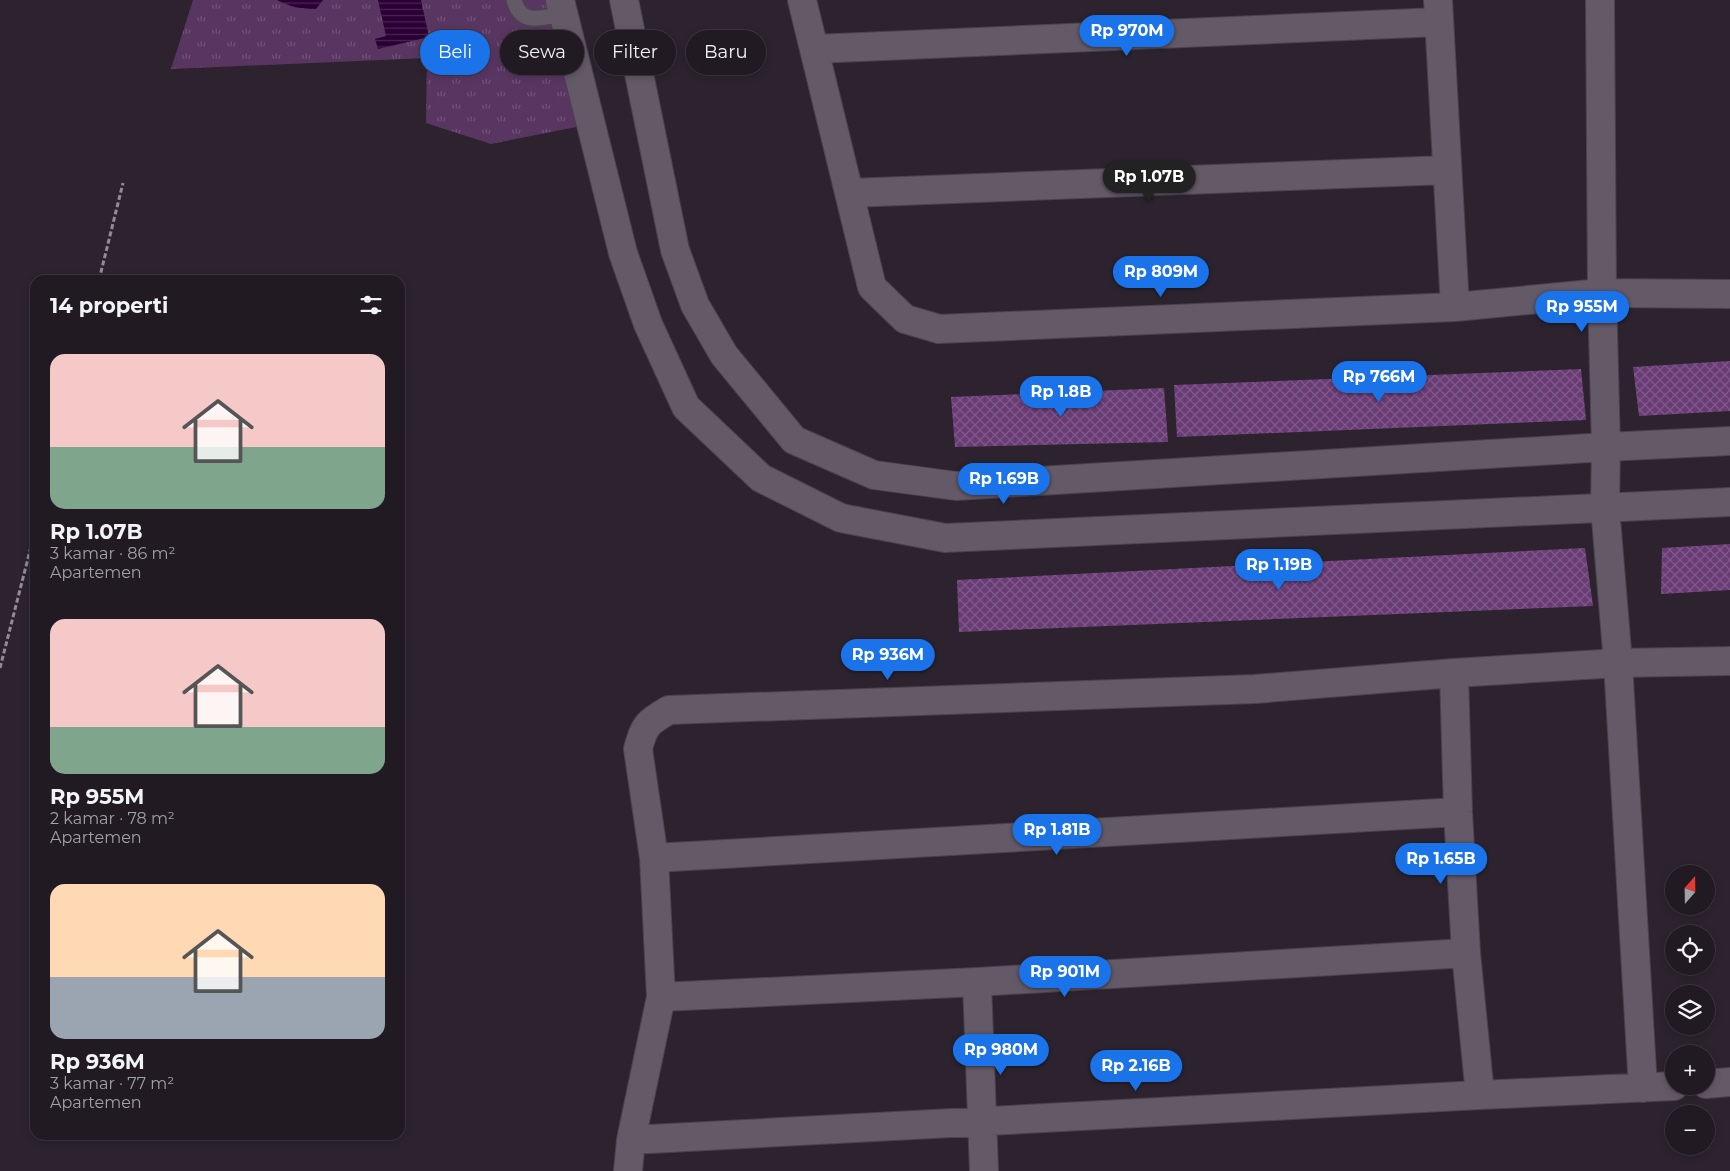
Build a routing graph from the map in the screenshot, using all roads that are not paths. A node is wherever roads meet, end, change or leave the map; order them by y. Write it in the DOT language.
graph roads {
  1 [pos="514,0"];
  2 [pos="624,0"];
  3 [pos="802,0"];
  4 [pos="1600,0"];
  5 [pos="562,7"];
  6 [pos="1439,11"];
  7 [pos="814,49"];
  8 [pos="1447,170"];
  9 [pos="850,193"];
  10 [pos="1602,293"];
  11 [pos="1730,294"];
  12 [pos="1454,307"];
  13 [pos="1730,441"];
  14 [pos="1606,447"];
  15 [pos="1730,502"];
  16 [pos="1606,507"];
  17 [pos="1730,661"];
  18 [pos="1618,663"];
  19 [pos="1454,673"];
  20 [pos="1458,812"];
  21 [pos="654,858"];
  22 [pos="1466,953"];
  23 [pos="976,982"];
  24 [pos="661,997"];
  25 [pos="1730,1082"];
  26 [pos="1715,1083"];
  27 [pos="1665,1087"];
  28 [pos="1643,1088"];
  29 [pos="1480,1095"];
  30 [pos="982,1122"];
  31 [pos="631,1140"];
  32 [pos="628,1171"];
  33 [pos="984,1171"];
  1 -- 5 [label="lane"];
  2 -- 14 [label="street"];
  3 -- 7 [label="street"];
  4 -- 10 [label="street"];
  5 -- 16 [label="street"];
  6 -- 7 [label="street"];
  6 -- 8 [label="street"];
  7 -- 9 [label="street"];
  8 -- 9 [label="street"];
  8 -- 12 [label="street"];
  9 -- 12 [label="street"];
  10 -- 11 [label="street"];
  10 -- 12 [label="street"];
  10 -- 14 [label="street"];
  13 -- 14 [label="street"];
  14 -- 16 [label="street"];
  15 -- 16 [label="street"];
  16 -- 18 [label="street"];
  17 -- 18 [label="street"];
  18 -- 19 [label="street"];
  18 -- 28 [label="street"];
  19 -- 20 [label="street"];
  19 -- 21 [label="street"];
  20 -- 21 [label="street"];
  20 -- 22 [label="street"];
  21 -- 24 [label="street"];
  22 -- 23 [label="street"];
  22 -- 29 [label="street"];
  23 -- 24 [label="street"];
  23 -- 30 [label="street"];
  24 -- 31 [label="street"];
  25 -- 26 [label="street"];
  27 -- 28 [label="street"];
  28 -- 29 [label="street"];
  29 -- 30 [label="street"];
  30 -- 31 [label="street"];
  30 -- 33 [label="street"];
  31 -- 32 [label="street"];
}
